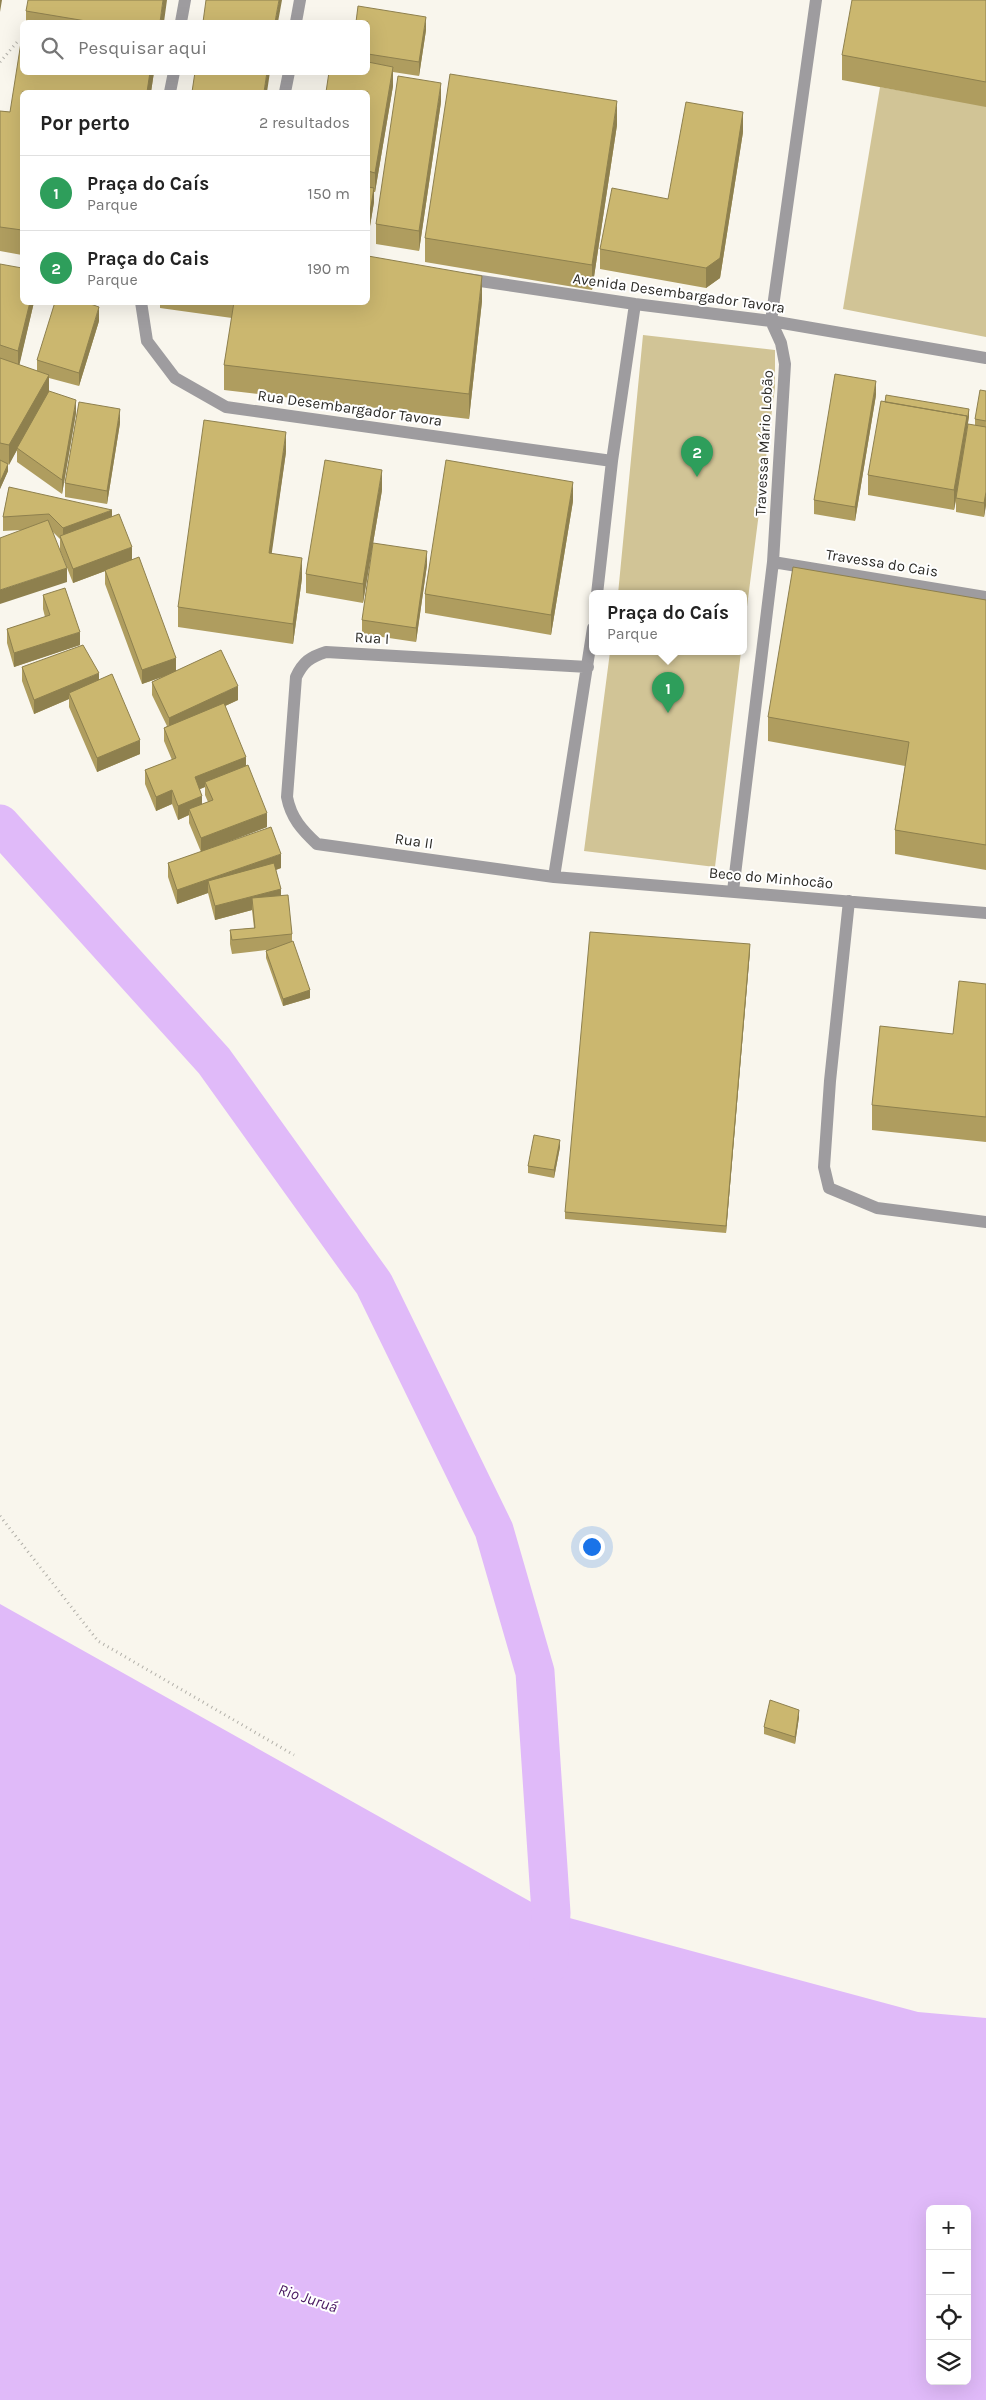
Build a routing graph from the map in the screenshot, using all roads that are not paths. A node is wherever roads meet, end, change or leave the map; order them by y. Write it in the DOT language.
graph roads {
  1 [pos="185,0"];
  2 [pos="300,0"];
  3 [pos="816,0"];
  4 [pos="181,20"];
  5 [pos="296,20"];
  6 [pos="173,75"];
  7 [pos="288,75"];
  8 [pos="170,90"];
  9 [pos="285,90"];
  10 [pos="453,276"];
  11 [pos="635,304"];
  12 [pos="141,305"];
  13 [pos="771,321"];
  14 [pos="986,358"];
  15 [pos="612,460"];
  16 [pos="773,562"];
  17 [pos="597,590"];
  18 [pos="986,597"];
  19 [pos="590,655"];
  20 [pos="588,668"];
  21 [pos="289,807"];
  22 [pos="554,876"];
  23 [pos="733,891"];
  24 [pos="849,901"];
  25 [pos="986,914"];
  26 [pos="986,1222"];
  1 -- 4 [label="street"];
  2 -- 5 [label="street"];
  3 -- 13 [label="street, Travessa Mário Lobão"];
  6 -- 8 [label="street"];
  7 -- 9 [label="street"];
  10 -- 11 [label="street, Avenida Desembargador Tavora"];
  11 -- 13 [label="street, Avenida Desembargador Tavora"];
  11 -- 15 [label="street"];
  12 -- 15 [label="street, Rua Desembargador Tavora"];
  13 -- 14 [label="street, Avenida Desembargador Tavora"];
  13 -- 16 [label="street, Travessa Mário Lobão"];
  15 -- 17 [label="street"];
  16 -- 18 [label="street, Travessa do Cais"];
  16 -- 23 [label="street, Travessa Mário Lobão"];
  19 -- 20 [label="street"];
  20 -- 21 [label="street, Rua I"];
  20 -- 22 [label="street"];
  21 -- 22 [label="street, Rua II"];
  22 -- 23 [label="street, Beco do Minhocão"];
  23 -- 24 [label="street, Beco do Minhocão"];
  24 -- 25 [label="street, Beco do Minhocão"];
  24 -- 26 [label="street"];
}
